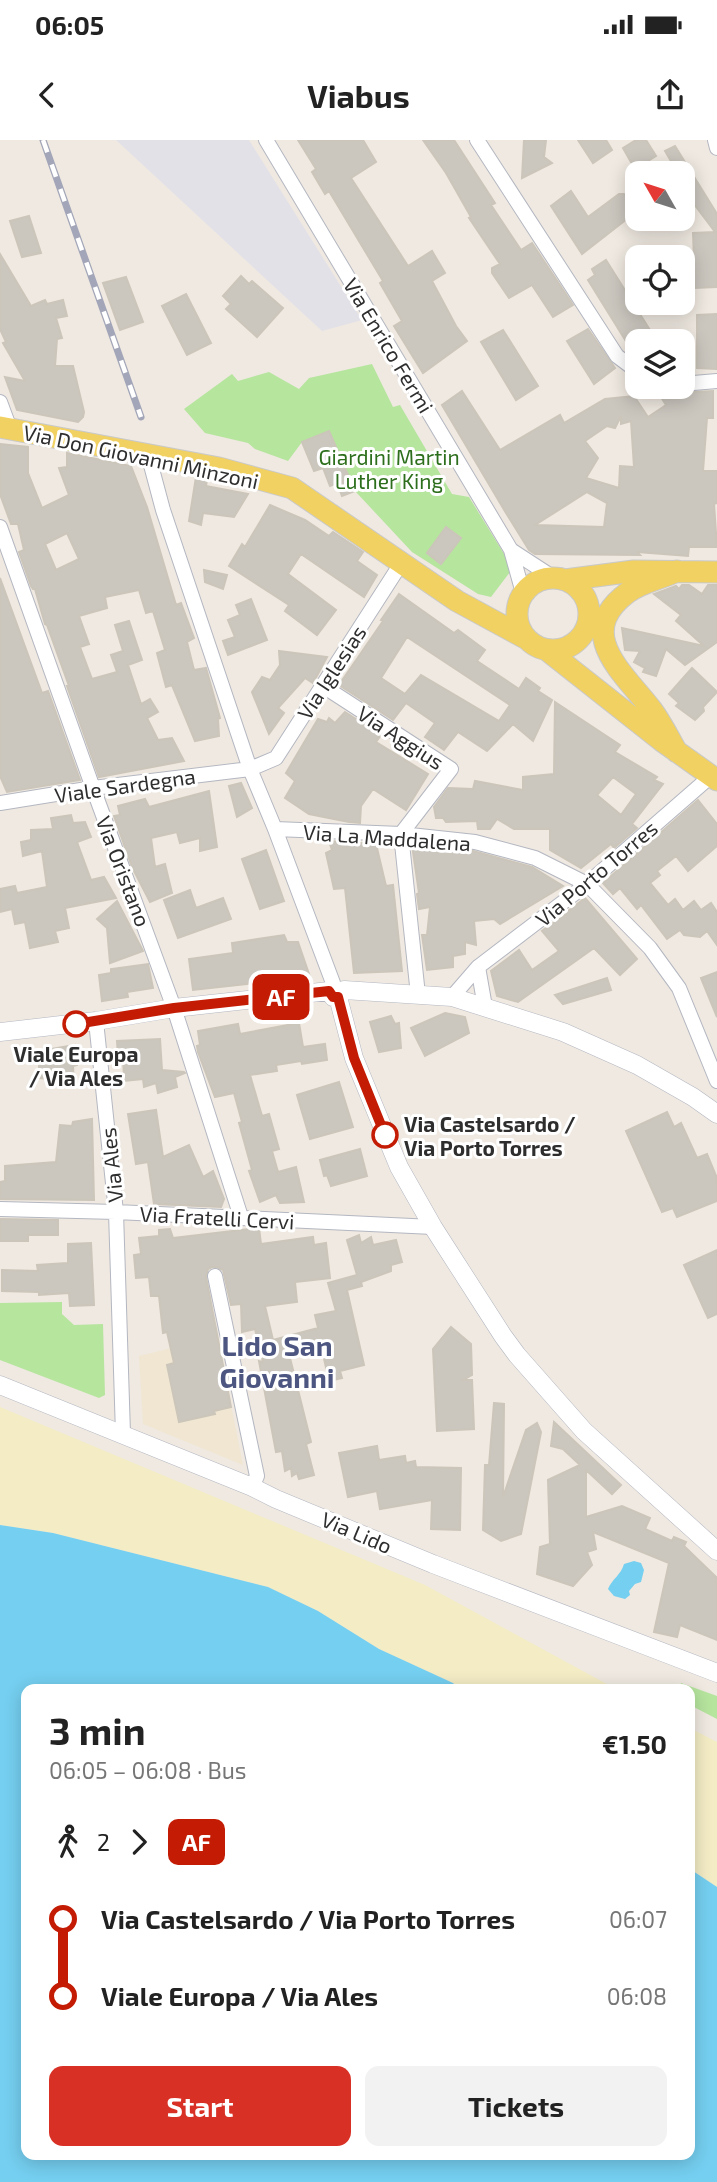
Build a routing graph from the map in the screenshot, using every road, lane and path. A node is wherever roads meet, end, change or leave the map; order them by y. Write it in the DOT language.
graph roads {
  1 [pos="266,140"];
  2 [pos="477,140"];
  3 [pos="715,140"];
  4 [pos="717,148"];
  5 [pos="625,361"];
  6 [pos="717,381"];
  7 [pos="695,383"];
  8 [pos="0,402"];
  9 [pos="5,428"];
  10 [pos="148,454"];
  11 [pos="0,527"];
  12 [pos="512,550"];
  13 [pos="402,562"];
  14 [pos="634,571"];
  15 [pos="677,572"];
  16 [pos="717,572"];
  17 [pos="560,579"];
  18 [pos="521,599"];
  19 [pos="457,601"];
  20 [pos="590,616"];
  21 [pos="582,638"];
  22 [pos="527,639"];
  23 [pos="548,651"];
  24 [pos="323,686"];
  25 [pos="669,747"];
  26 [pos="250,769"];
  27 [pos="714,778"];
  28 [pos="93,788"];
  29 [pos="0,803"];
  30 [pos="275,829"];
  31 [pos="401,834"];
  32 [pos="587,884"];
  33 [pos="478,967"];
  34 [pos="336,990"];
  35 [pos="418,995"];
  36 [pos="452,997"];
  37 [pos="485,1007"];
  38 [pos="174,1008"];
  39 [pos="96,1021"];
  40 [pos="2,1028"];
  41 [pos="717,1081"];
  42 [pos="717,1114"];
  43 [pos="0,1209"];
  44 [pos="116,1212"];
  45 [pos="241,1217"];
  46 [pos="433,1227"];
  47 [pos="215,1276"];
  48 [pos="0,1385"];
  49 [pos="123,1434"];
  50 [pos="252,1487"];
  51 [pos="717,1551"];
  52 [pos="717,1673"];
  1 -- 12 [label="street, Via Enrico Fermi"];
  2 -- 5 [label="street"];
  3 -- 4 [label="street"];
  6 -- 7 [label="street"];
  8 -- 9 [label="street"];
  9 -- 10 [label="main road, Via Don Giovanni Minzoni"];
  10 -- 13 [label="main road, Via Don Giovanni Minzoni"];
  10 -- 26 [label="street"];
  11 -- 28 [label="street, Via Oristano"];
  12 -- 17 [label="street, Via Enrico Fermi"];
  12 -- 18 [label="street, Via Enrico Fermi"];
  13 -- 19 [label="main road, Via Don Giovanni Minzoni"];
  13 -- 24 [label="street, Via Iglesias"];
  14 -- 15 [label="main road"];
  14 -- 17 [label="main road"];
  14 -- 20 [label="main road"];
  15 -- 16 [label="main road"];
  15 -- 25 [label="main road"];
  17 -- 18 [label="main road"];
  17 -- 20 [label="main road"];
  18 -- 19 [label="main road, Via Don Giovanni Minzoni"];
  18 -- 22 [label="main road"];
  19 -- 22 [label="main road, Via Don Giovanni Minzoni"];
  20 -- 21 [label="main road"];
  21 -- 23 [label="main road"];
  21 -- 25 [label="main road"];
  22 -- 23 [label="main road"];
  23 -- 25 [label="main road"];
  24 -- 26 [label="street, Via Iglesias"];
  24 -- 31 [label="street, Via Aggius"];
  25 -- 27 [label="main road"];
  26 -- 28 [label="street, Viale Sardegna"];
  26 -- 30 [label="street"];
  27 -- 32 [label="street, Via Porto Torres"];
  28 -- 29 [label="street, Viale Sardegna"];
  28 -- 38 [label="street, Via Oristano"];
  30 -- 31 [label="street, Via La Maddalena"];
  30 -- 34 [label="street"];
  31 -- 32 [label="street, Via La Maddalena"];
  31 -- 35 [label="street"];
  32 -- 33 [label="street, Via Porto Torres"];
  32 -- 41 [label="street, Via La Maddalena"];
  33 -- 36 [label="street, Via Porto Torres"];
  33 -- 37 [label="street"];
  34 -- 35 [label="street"];
  34 -- 38 [label="street"];
  34 -- 46 [label="street"];
  35 -- 36 [label="street"];
  36 -- 37 [label="street"];
  37 -- 42 [label="street"];
  38 -- 39 [label="street"];
  38 -- 45 [label="street, Via Oristano"];
  39 -- 40 [label="street"];
  39 -- 44 [label="street, Via Ales"];
  43 -- 44 [label="street, Via Fratelli Cervi"];
  44 -- 45 [label="street, Via Fratelli Cervi"];
  44 -- 49 [label="street, Via Ales"];
  45 -- 46 [label="street, Via Fratelli Cervi"];
  46 -- 51 [label="street"];
  47 -- 50 [label="street"];
  48 -- 49 [label="street, Via Lido"];
  49 -- 50 [label="street, Via Lido"];
  50 -- 52 [label="street, Via Lido"];
}
